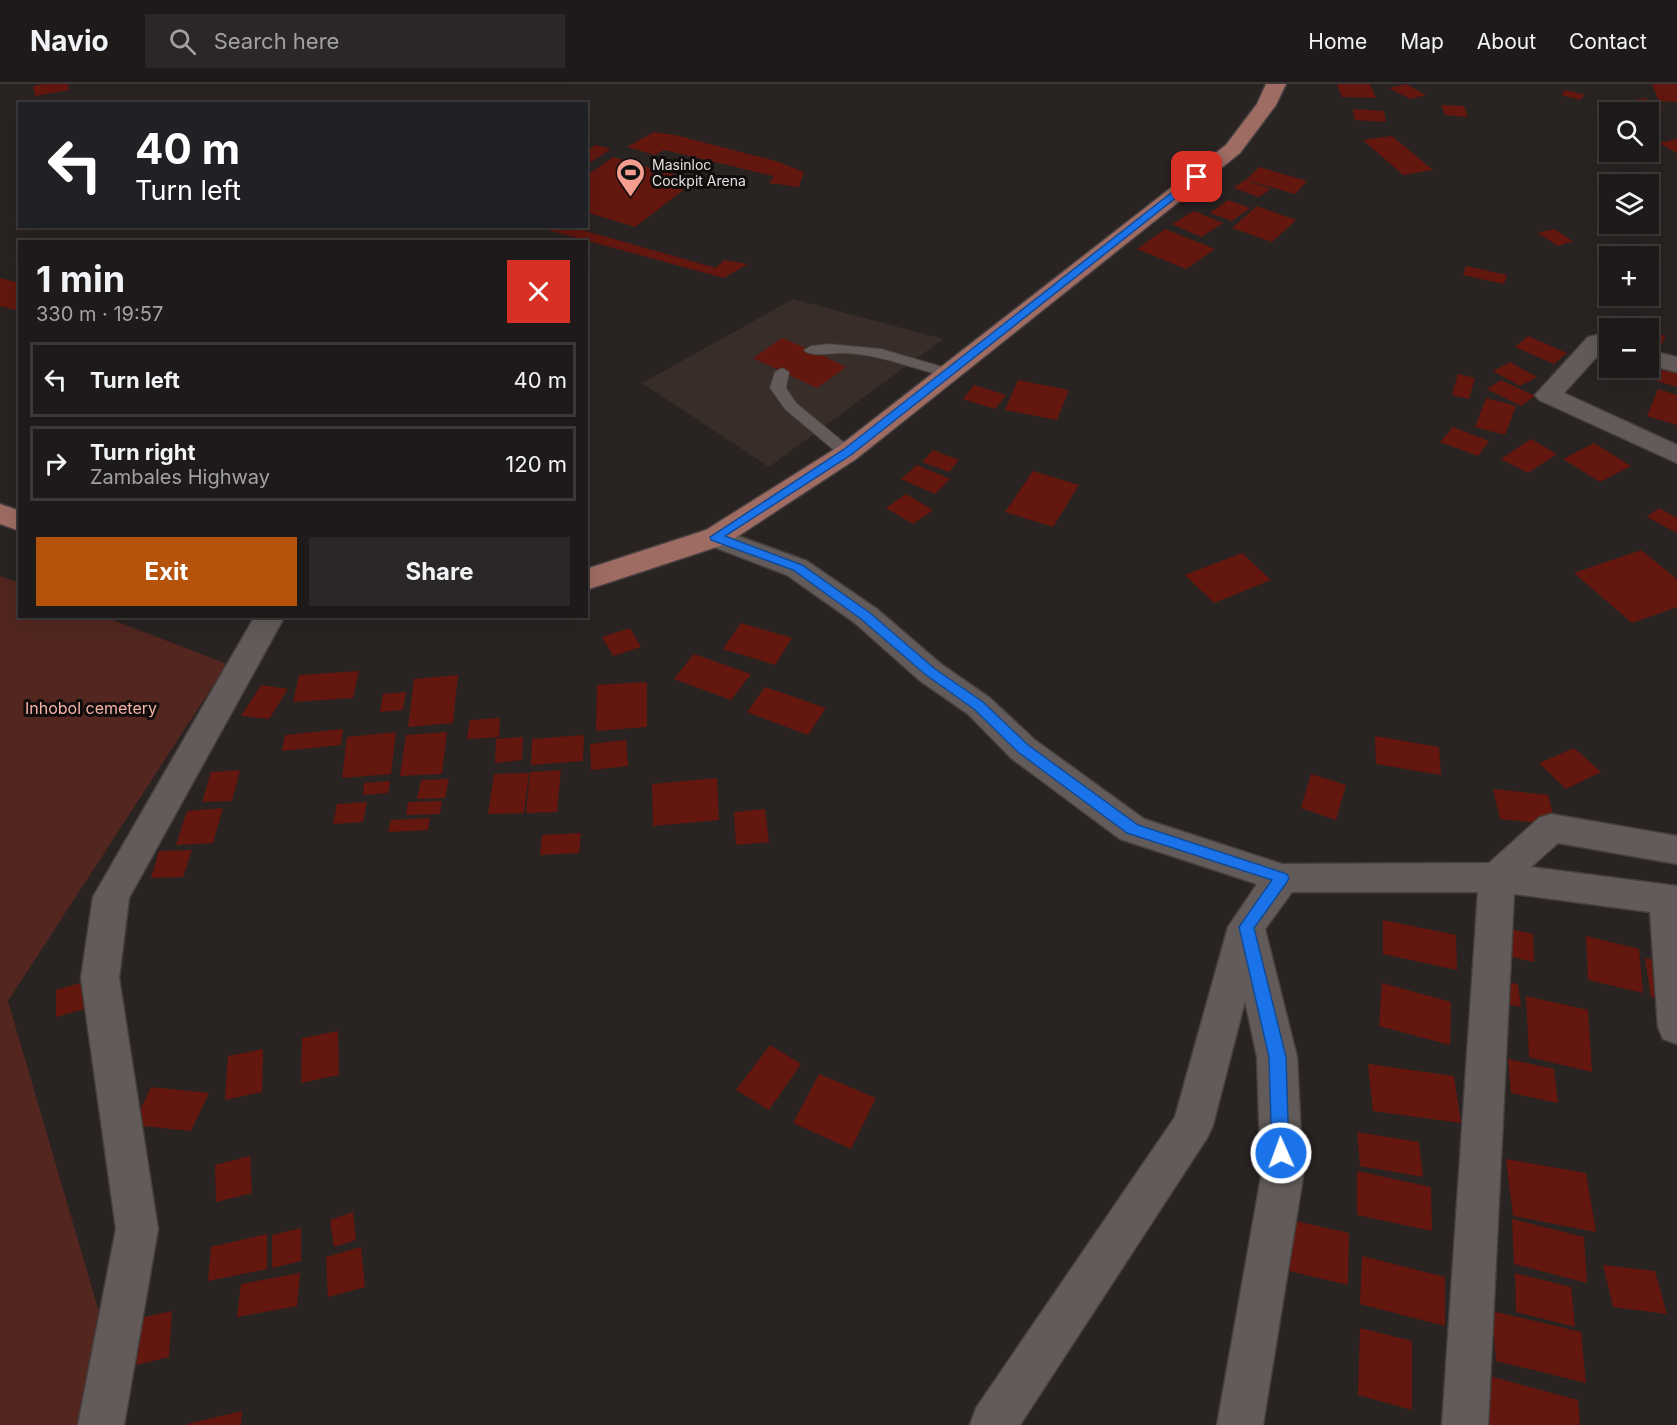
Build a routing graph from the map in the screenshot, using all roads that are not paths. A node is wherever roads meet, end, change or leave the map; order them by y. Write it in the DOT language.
graph roads {
  1 [pos="1276,84"];
  2 [pos="1599,342"];
  3 [pos="811,350"];
  4 [pos="1659,360"];
  5 [pos="1677,365"];
  6 [pos="782,372"];
  7 [pos="948,373"];
  8 [pos="847,453"];
  9 [pos="1677,455"];
  10 [pos="0,513"];
  11 [pos="18,521"];
  12 [pos="716,537"];
  13 [pos="588,579"];
  14 [pos="269,618"];
  15 [pos="1677,849"];
  16 [pos="1497,877"];
  17 [pos="1282,878"];
  18 [pos="1672,900"];
  19 [pos="1246,927"];
  20 [pos="1677,1027"];
  21 [pos="101,1425"];
  22 [pos="993,1425"];
  23 [pos="1240,1425"];
  24 [pos="1465,1425"];
  1 -- 7 [label="main road"];
  2 -- 9 [label="street"];
  3 -- 7 [label="lane"];
  4 -- 5 [label="street"];
  6 -- 8 [label="lane"];
  7 -- 8 [label="main road"];
  8 -- 12 [label="main road"];
  10 -- 11 [label="main road"];
  12 -- 13 [label="main road"];
  12 -- 17 [label="street"];
  14 -- 21 [label="street"];
  15 -- 16 [label="street"];
  16 -- 17 [label="street"];
  16 -- 18 [label="street"];
  16 -- 24 [label="street"];
  17 -- 19 [label="street"];
  18 -- 20 [label="street"];
  19 -- 22 [label="street"];
  19 -- 23 [label="street"];
}
